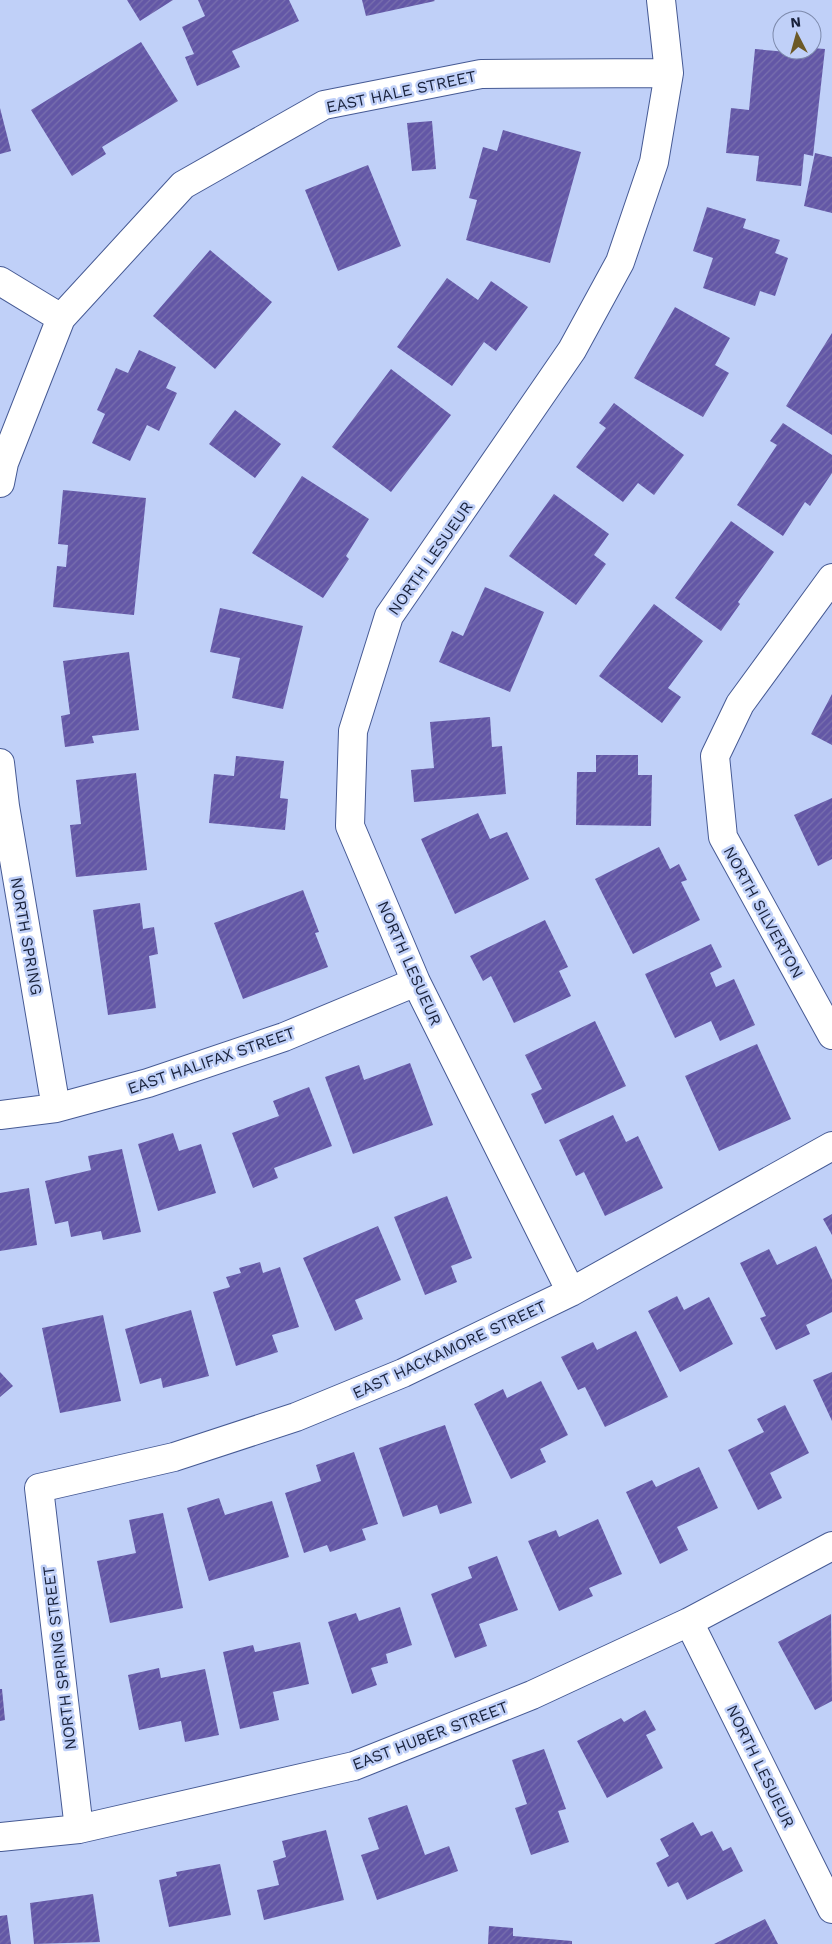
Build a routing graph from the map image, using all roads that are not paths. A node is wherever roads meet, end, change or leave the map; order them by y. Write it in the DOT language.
graph roads {
  1 [pos="661,0"];
  2 [pos="669,74"];
  3 [pos="0,281"];
  4 [pos="61,318"];
  5 [pos="0,483"];
  6 [pos="832,578"];
  7 [pos="0,763"];
  8 [pos="416,982"];
  9 [pos="832,1035"];
  10 [pos="56,1108"];
  11 [pos="0,1116"];
  12 [pos="832,1146"];
  13 [pos="571,1292"];
  14 [pos="39,1488"];
  15 [pos="832,1546"];
  16 [pos="689,1622"];
  17 [pos="79,1829"];
  18 [pos="0,1838"];
  19 [pos="832,1909"];
  1 -- 2 [label="street, NORTH LESUEUR"];
  2 -- 4 [label="street, EAST HALE STREET"];
  2 -- 8 [label="street, NORTH LESUEUR"];
  3 -- 4 [label="street"];
  4 -- 5 [label="street"];
  6 -- 9 [label="street, NORTH SILVERTON"];
  7 -- 10 [label="street, NORTH SPRING"];
  8 -- 10 [label="street, EAST HALIFAX STREET"];
  8 -- 13 [label="street, NORTH LESUEUR"];
  10 -- 11 [label="street, EAST HALIFAX STREET"];
  12 -- 13 [label="street, EAST HACKAMORE STREET"];
  13 -- 14 [label="street, EAST HACKAMORE STREET"];
  14 -- 17 [label="street, NORTH SPRING STREET"];
  15 -- 16 [label="street, EAST HUBER STREET"];
  16 -- 17 [label="street, EAST HUBER STREET"];
  16 -- 19 [label="street, NORTH LESUEUR"];
  17 -- 18 [label="street, EAST HUBER STREET"];
}
